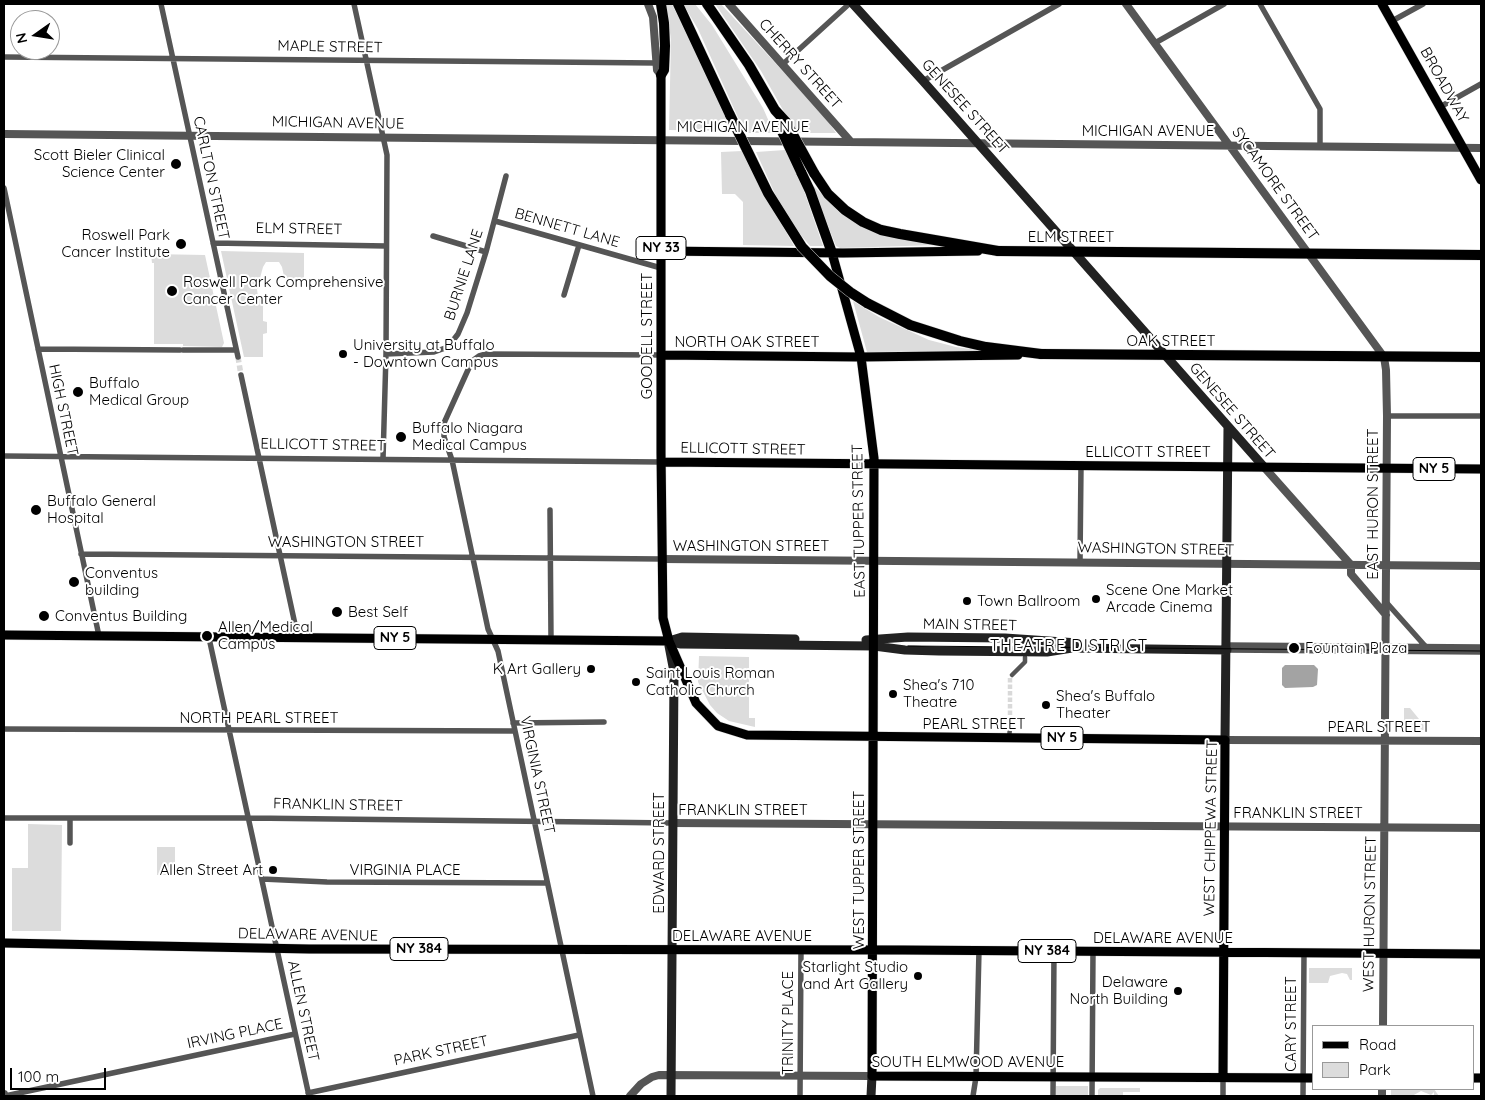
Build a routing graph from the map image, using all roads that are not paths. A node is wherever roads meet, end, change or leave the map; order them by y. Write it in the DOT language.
graph roads {
  1 [pos="161,4"];
  2 [pos="354,4"];
  3 [pos="648,4"];
  4 [pos="661,4"];
  5 [pos="678,4"];
  6 [pos="707,4"];
  7 [pos="729,4"];
  8 [pos="853,4"];
  9 [pos="1059,4"];
  10 [pos="1126,4"];
  11 [pos="1224,4"];
  12 [pos="1260,4"];
  13 [pos="1382,4"];
  14 [pos="1423,4"];
  15 [pos="1392,22"];
  16 [pos="1155,43"];
  17 [pos="4,57"];
  18 [pos="172,58"];
  19 [pos="366,60"];
  20 [pos="656,63"];
  21 [pos="783,64"];
  22 [pos="661,75"];
  23 [pos="924,81"];
  24 [pos="1481,84"];
  25 [pos="1440,107"];
  26 [pos="775,110"];
  27 [pos="4,134"];
  28 [pos="190,136"];
  29 [pos="383,137"];
  30 [pos="661,141"];
  31 [pos="851,142"];
  32 [pos="978,143"];
  33 [pos="1229,145"];
  34 [pos="1320,146"];
  35 [pos="1463,148"];
  36 [pos="1481,148"];
  37 [pos="506,176"];
  38 [pos="1481,180"];
  39 [pos="4,188"];
  40 [pos="495,221"];
  41 [pos="433,236"];
  42 [pos="213,243"];
  43 [pos="579,244"];
  44 [pos="386,246"];
  45 [pos="661,251"];
  46 [pos="998,251"];
  47 [pos="486,252"];
  48 [pos="832,252"];
  49 [pos="1075,253"];
  50 [pos="1309,253"];
  51 [pos="1481,255"];
  52 [pos="661,268"];
  53 [pos="564,295"];
  54 [pos="38,348"];
  55 [pos="236,350"];
  56 [pos="386,354"];
  57 [pos="1041,354"];
  58 [pos="661,355"];
  59 [pos="1166,356"];
  60 [pos="238,357"];
  61 [pos="861,357"];
  62 [pos="1384,357"];
  63 [pos="1481,358"];
  64 [pos="241,375"];
  65 [pos="1387,416"];
  66 [pos="1481,416"];
  67 [pos="1228,427"];
  68 [pos="4,456"];
  69 [pos="60,456"];
  70 [pos="259,458"];
  71 [pos="383,459"];
  72 [pos="452,460"];
  73 [pos="661,462"];
  74 [pos="874,464"];
  75 [pos="1081,466"];
  76 [pos="1228,467"];
  77 [pos="1264,467"];
  78 [pos="1387,468"];
  79 [pos="1481,469"];
  80 [pos="550,510"];
  81 [pos="81,554"];
  82 [pos="280,556"];
  83 [pos="472,557"];
  84 [pos="550,558"];
  85 [pos="662,559"];
  86 [pos="874,560"];
  87 [pos="1080,562"];
  88 [pos="1227,564"];
  89 [pos="1350,565"];
  90 [pos="1386,566"];
  91 [pos="1481,566"];
  92 [pos="1386,602"];
  93 [pos="1386,615"];
  94 [pos="4,635"];
  95 [pos="98,636"];
  96 [pos="209,638"];
  97 [pos="298,638"];
  98 [pos="493,639"];
  99 [pos="550,639"];
  100 [pos="669,641"];
  101 [pos="874,643"];
  102 [pos="1426,647"];
  103 [pos="1481,647"];
  104 [pos="1227,648"];
  105 [pos="1386,650"];
  106 [pos="1481,652"];
  107 [pos="1025,657"];
  108 [pos="1012,675"];
  109 [pos="604,722"];
  110 [pos="513,723"];
  111 [pos="1010,728"];
  112 [pos="4,729"];
  113 [pos="229,729"];
  114 [pos="515,731"];
  115 [pos="873,738"];
  116 [pos="1010,738"];
  117 [pos="1225,740"];
  118 [pos="1385,740"];
  119 [pos="1481,741"];
  120 [pos="4,818"];
  121 [pos="70,818"];
  122 [pos="249,818"];
  123 [pos="534,821"];
  124 [pos="673,823"];
  125 [pos="873,824"];
  126 [pos="1224,826"];
  127 [pos="1385,827"];
  128 [pos="1481,828"];
  129 [pos="70,843"];
  130 [pos="262,879"];
  131 [pos="547,883"];
  132 [pos="4,943"];
  133 [pos="278,948"];
  134 [pos="561,950"];
  135 [pos="672,950"];
  136 [pos="801,950"];
  137 [pos="872,950"];
  138 [pos="979,950"];
  139 [pos="1054,951"];
  140 [pos="1093,951"];
  141 [pos="1224,952"];
  142 [pos="1304,953"];
  143 [pos="1383,953"];
  144 [pos="1481,954"];
  145 [pos="1383,1025"];
  146 [pos="295,1034"];
  147 [pos="579,1035"];
  148 [pos="671,1075"];
  149 [pos="800,1075"];
  150 [pos="872,1076"];
  151 [pos="1053,1076"];
  152 [pos="976,1077"];
  153 [pos="1092,1077"];
  154 [pos="1222,1077"];
  155 [pos="1303,1078"];
  156 [pos="1312,1078"];
  157 [pos="308,1094"];
  158 [pos="4,1095"];
  159 [pos="593,1096"];
  160 [pos="630,1096"];
  161 [pos="671,1096"];
  162 [pos="800,1096"];
  163 [pos="871,1096"];
  164 [pos="973,1096"];
  165 [pos="1053,1096"];
  166 [pos="1092,1096"];
  167 [pos="1223,1096"];
  168 [pos="1302,1096"];
  1 -- 18 [label="street, CARLTON STREET"];
  2 -- 19 [label="street"];
  3 -- 20 [label="street, GOODELL STREET"];
  4 -- 22 [label="highway, NY 33"];
  5 -- 57 [label="highway, bridge"];
  6 -- 26 [label="highway"];
  7 -- 21 [label="street, CHERRY STREET"];
  8 -- 21 [label="street"];
  8 -- 23 [label="main road, GENESEE STREET"];
  9 -- 23 [label="street"];
  10 -- 16 [label="street, SYCAMORE STREET"];
  11 -- 16 [label="street"];
  12 -- 34 [label="street"];
  13 -- 15 [label="main road, BROADWAY"];
  14 -- 15 [label="street"];
  15 -- 25 [label="main road, BROADWAY"];
  16 -- 33 [label="street, SYCAMORE STREET"];
  17 -- 18 [label="street, MAPLE STREET"];
  18 -- 19 [label="street, MAPLE STREET"];
  18 -- 28 [label="street, CARLTON STREET"];
  19 -- 20 [label="street, MAPLE STREET"];
  19 -- 29 [label="street"];
  20 -- 22 [label="street, GOODELL STREET"];
  21 -- 31 [label="street, CHERRY STREET"];
  22 -- 30 [label="main road, GOODELL STREET / NY 33"];
  23 -- 32 [label="main road, GENESEE STREET"];
  24 -- 25 [label="street"];
  25 -- 35 [label="main road, BROADWAY"];
  26 -- 46 [label="highway, bridge"];
  26 -- 48 [label="highway, bridge"];
  27 -- 28 [label="street, MICHIGAN AVENUE"];
  28 -- 29 [label="street, MICHIGAN AVENUE"];
  28 -- 42 [label="street, CARLTON STREET"];
  29 -- 30 [label="street, MICHIGAN AVENUE"];
  29 -- 44 [label="street"];
  30 -- 31 [label="street, MICHIGAN AVENUE"];
  30 -- 45 [label="main road, GOODELL STREET / NY 33"];
  31 -- 32 [label="street, MICHIGAN AVENUE"];
  32 -- 33 [label="street, MICHIGAN AVENUE"];
  32 -- 49 [label="main road, GENESEE STREET"];
  33 -- 34 [label="street, MICHIGAN AVENUE"];
  33 -- 50 [label="street, SYCAMORE STREET"];
  34 -- 35 [label="street, MICHIGAN AVENUE"];
  35 -- 36 [label="street, MICHIGAN AVENUE"];
  35 -- 38 [label="main road, BROADWAY"];
  37 -- 40 [label="street, BURNIE LANE"];
  39 -- 54 [label="street, HIGH STREET"];
  40 -- 43 [label="street, BENNETT LANE"];
  40 -- 47 [label="street, BURNIE LANE"];
  41 -- 47 [label="street"];
  42 -- 44 [label="street, ELM STREET"];
  42 -- 55 [label="street, CARLTON STREET"];
  43 -- 52 [label="street, BENNETT LANE"];
  43 -- 53 [label="street"];
  44 -- 56 [label="street"];
  45 -- 48 [label="main road, ELM STREET"];
  45 -- 52 [label="main road, GOODELL STREET / NY 33"];
  46 -- 48 [label="main road, ELM STREET"];
  46 -- 49 [label="highway, ELM STREET"];
  47 -- 56 [label="street, BURNIE LANE"];
  48 -- 61 [label="main road, EAST TUPPER STREET"];
  49 -- 50 [label="highway, ELM STREET"];
  49 -- 59 [label="main road, GENESEE STREET"];
  50 -- 51 [label="highway, ELM STREET"];
  50 -- 62 [label="street, SYCAMORE STREET"];
  52 -- 58 [label="main road, GOODELL STREET / NY 33"];
  54 -- 55 [label="street"];
  54 -- 69 [label="street, HIGH STREET"];
  55 -- 60 [label="street, CARLTON STREET"];
  56 -- 71 [label="street"];
  57 -- 59 [label="highway, OAK STREET"];
  57 -- 61 [label="main road, OAK STREET"];
  58 -- 61 [label="main road, NORTH OAK STREET"];
  58 -- 72 [label="street, NORTH OAK STREET"];
  58 -- 73 [label="main road, GOODELL STREET / NY 33"];
  59 -- 62 [label="highway, OAK STREET"];
  59 -- 67 [label="main road, GENESEE STREET"];
  61 -- 74 [label="main road, EAST TUPPER STREET"];
  62 -- 63 [label="highway, OAK STREET"];
  62 -- 65 [label="street, EAST HURON STREET"];
  64 -- 70 [label="street"];
  65 -- 66 [label="street"];
  65 -- 78 [label="street, EAST HURON STREET"];
  67 -- 76 [label="main road, WEST CHIPPEWA STREET"];
  67 -- 77 [label="main road, GENESEE STREET"];
  68 -- 69 [label="street, ELLICOTT STREET"];
  69 -- 70 [label="street, ELLICOTT STREET"];
  69 -- 81 [label="street, HIGH STREET"];
  70 -- 71 [label="street, ELLICOTT STREET"];
  70 -- 82 [label="street"];
  71 -- 72 [label="street, ELLICOTT STREET"];
  72 -- 73 [label="street, ELLICOTT STREET"];
  72 -- 83 [label="street, VIRGINIA STREET"];
  73 -- 74 [label="main road, ELLICOTT STREET / NY 5"];
  73 -- 85 [label="main road, GOODELL STREET / NY 5"];
  74 -- 75 [label="main road, ELLICOTT STREET / NY 5"];
  74 -- 86 [label="main road, EAST TUPPER STREET"];
  75 -- 76 [label="main road, ELLICOTT STREET / NY 5"];
  75 -- 87 [label="street"];
  76 -- 77 [label="main road, ELLICOTT STREET / NY 5"];
  76 -- 88 [label="main road, WEST CHIPPEWA STREET"];
  77 -- 78 [label="main road, ELLICOTT STREET / NY 5"];
  77 -- 89 [label="street, GENESEE STREET"];
  78 -- 79 [label="main road, ELLICOTT STREET / NY 5"];
  78 -- 90 [label="street, EAST HURON STREET"];
  80 -- 84 [label="street"];
  81 -- 82 [label="street, WASHINGTON STREET"];
  81 -- 95 [label="street, HIGH STREET"];
  82 -- 83 [label="street, WASHINGTON STREET"];
  82 -- 97 [label="street"];
  83 -- 84 [label="street, WASHINGTON STREET"];
  83 -- 98 [label="street, VIRGINIA STREET"];
  84 -- 85 [label="street, WASHINGTON STREET"];
  84 -- 99 [label="street"];
  85 -- 86 [label="street, WASHINGTON STREET"];
  85 -- 100 [label="main road, GOODELL STREET / NY 5"];
  86 -- 87 [label="street, WASHINGTON STREET"];
  86 -- 101 [label="main road, EAST TUPPER STREET"];
  87 -- 88 [label="street, WASHINGTON STREET"];
  88 -- 89 [label="street, WASHINGTON STREET"];
  88 -- 104 [label="main road, WEST CHIPPEWA STREET"];
  89 -- 90 [label="street, WASHINGTON STREET"];
  89 -- 93 [label="street, GENESEE STREET"];
  90 -- 91 [label="street, WASHINGTON STREET"];
  90 -- 92 [label="street, EAST HURON STREET"];
  92 -- 93 [label="street, EAST HURON STREET"];
  92 -- 102 [label="street"];
  93 -- 105 [label="street, EAST HURON STREET"];
  94 -- 95 [label="main road, NY 5"];
  95 -- 96 [label="main road, NY 5"];
  96 -- 97 [label="main road, NY 5"];
  96 -- 113 [label="street, ALLEN STREET"];
  97 -- 98 [label="main road, NY 5"];
  98 -- 99 [label="main road, NY 5"];
  98 -- 110 [label="street, VIRGINIA STREET"];
  99 -- 100 [label="main road, NY 5"];
  100 -- 101 [label="main road"];
  100 -- 115 [label="main road, PEARL STREET / NY 5"];
  100 -- 124 [label="main road, EDWARD STREET"];
  101 -- 104 [label="main road, MAIN STREET"];
  101 -- 104 [label="main road, MAIN STREET"];
  101 -- 115 [label="main road, WEST TUPPER STREET"];
  102 -- 103 [label="street, MAIN STREET"];
  102 -- 105 [label="street, MAIN STREET"];
  104 -- 105 [label="street, MAIN STREET"];
  104 -- 117 [label="main road, WEST CHIPPEWA STREET"];
  105 -- 106 [label="street, MAIN STREET"];
  105 -- 118 [label="street, WEST HURON STREET"];
  107 -- 108 [label="street"];
  109 -- 110 [label="street"];
  110 -- 114 [label="street, VIRGINIA STREET"];
  111 -- 116 [label="street"];
  112 -- 113 [label="street, NORTH PEARL STREET"];
  113 -- 114 [label="street, NORTH PEARL STREET"];
  113 -- 122 [label="street, ALLEN STREET"];
  114 -- 123 [label="street, VIRGINIA STREET"];
  115 -- 116 [label="main road, PEARL STREET / NY 5"];
  115 -- 125 [label="main road, WEST TUPPER STREET"];
  116 -- 117 [label="main road, PEARL STREET / NY 5"];
  117 -- 118 [label="street, PEARL STREET"];
  117 -- 126 [label="main road, WEST CHIPPEWA STREET"];
  118 -- 119 [label="street, PEARL STREET"];
  118 -- 127 [label="street, WEST HURON STREET"];
  120 -- 121 [label="street, FRANKLIN STREET"];
  121 -- 122 [label="street, FRANKLIN STREET"];
  121 -- 129 [label="street"];
  122 -- 123 [label="street, FRANKLIN STREET"];
  122 -- 130 [label="street, ALLEN STREET"];
  123 -- 124 [label="street, FRANKLIN STREET"];
  123 -- 131 [label="street, VIRGINIA STREET"];
  124 -- 125 [label="street, FRANKLIN STREET"];
  124 -- 135 [label="main road, EDWARD STREET"];
  125 -- 126 [label="street, FRANKLIN STREET"];
  125 -- 137 [label="main road, WEST TUPPER STREET"];
  126 -- 127 [label="street, FRANKLIN STREET"];
  126 -- 141 [label="main road, WEST CHIPPEWA STREET"];
  127 -- 128 [label="street, FRANKLIN STREET"];
  127 -- 143 [label="street, WEST HURON STREET"];
  130 -- 131 [label="street, VIRGINIA PLACE"];
  130 -- 133 [label="street, ALLEN STREET"];
  131 -- 134 [label="street, VIRGINIA STREET"];
  132 -- 133 [label="main road, DELAWARE AVENUE / NY 384"];
  133 -- 134 [label="main road, DELAWARE AVENUE / NY 384"];
  133 -- 146 [label="street, ALLEN STREET"];
  134 -- 135 [label="main road, DELAWARE AVENUE / NY 384"];
  134 -- 147 [label="street, VIRGINIA STREET"];
  135 -- 136 [label="main road, DELAWARE AVENUE / NY 384"];
  135 -- 148 [label="main road, EDWARD STREET"];
  136 -- 137 [label="main road, DELAWARE AVENUE / NY 384"];
  136 -- 149 [label="street, TRINITY PLACE"];
  137 -- 138 [label="main road, DELAWARE AVENUE / NY 384"];
  137 -- 150 [label="main road, WEST TUPPER STREET"];
  138 -- 139 [label="main road, DELAWARE AVENUE / NY 384"];
  138 -- 152 [label="street"];
  139 -- 140 [label="main road, DELAWARE AVENUE / NY 384"];
  139 -- 151 [label="street"];
  140 -- 141 [label="main road, DELAWARE AVENUE / NY 384"];
  140 -- 153 [label="street"];
  141 -- 142 [label="main road, DELAWARE AVENUE / NY 384"];
  141 -- 154 [label="main road, WEST CHIPPEWA STREET"];
  142 -- 143 [label="main road, DELAWARE AVENUE / NY 384"];
  142 -- 155 [label="street, CARY STREET"];
  143 -- 144 [label="main road, DELAWARE AVENUE / NY 384"];
  143 -- 145 [label="street, WEST HURON STREET"];
  146 -- 157 [label="street, ALLEN STREET"];
  146 -- 158 [label="street, IRVING PLACE"];
  147 -- 157 [label="street, PARK STREET"];
  147 -- 159 [label="street, VIRGINIA STREET"];
  148 -- 149 [label="street, SOUTH ELMWOOD AVENUE"];
  148 -- 160 [label="street, SOUTH ELMWOOD AVENUE"];
  148 -- 161 [label="main road, EDWARD STREET"];
  149 -- 150 [label="street, SOUTH ELMWOOD AVENUE"];
  149 -- 162 [label="street, TRINITY PLACE"];
  150 -- 152 [label="main road, SOUTH ELMWOOD AVENUE"];
  150 -- 163 [label="main road, WEST TUPPER STREET"];
  151 -- 152 [label="main road, SOUTH ELMWOOD AVENUE"];
  151 -- 153 [label="main road, SOUTH ELMWOOD AVENUE"];
  151 -- 165 [label="street"];
  152 -- 164 [label="street"];
  153 -- 154 [label="main road, SOUTH ELMWOOD AVENUE"];
  153 -- 166 [label="street"];
  154 -- 155 [label="main road, SOUTH ELMWOOD AVENUE"];
  154 -- 167 [label="street, WEST CHIPPEWA STREET"];
  155 -- 156 [label="main road, SOUTH ELMWOOD AVENUE"];
  155 -- 168 [label="street, CARY STREET"];
}
